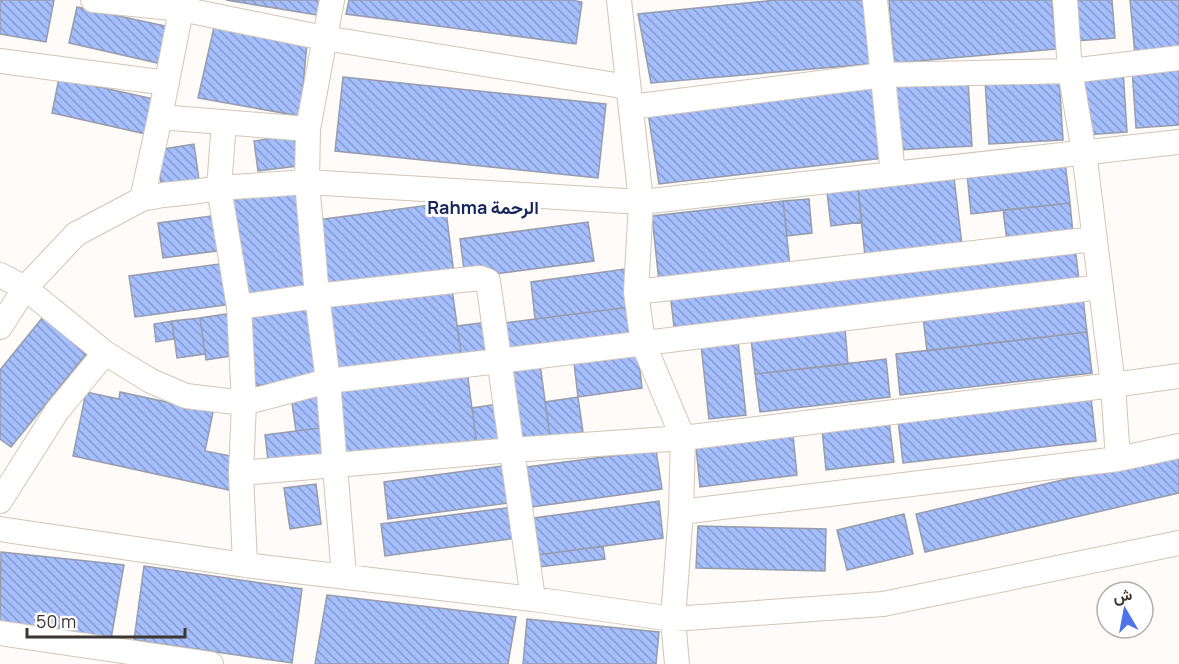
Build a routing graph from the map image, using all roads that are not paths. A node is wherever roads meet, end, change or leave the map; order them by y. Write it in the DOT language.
graph roads {
  1 [pos="93,0"];
  2 [pos="332,0"];
  3 [pos="620,0"];
  4 [pos="874,0"];
  5 [pos="1065,0"];
  6 [pos="182,5"];
  7 [pos="324,38"];
  8 [pos="1179,58"];
  9 [pos="0,61"];
  10 [pos="1070,71"];
  11 [pos="883,75"];
  12 [pos="167,83"];
  13 [pos="629,97"];
  14 [pos="160,117"];
  15 [pos="224,122"];
  16 [pos="308,129"];
  17 [pos="1179,142"];
  18 [pos="1084,152"];
  19 [pos="892,174"];
  20 [pos="307,182"];
  21 [pos="219,188"];
  22 [pos="142,199"];
  23 [pos="641,202"];
  24 [pos="1095,239"];
  25 [pos="0,275"];
  26 [pos="1101,287"];
  27 [pos="25,288"];
  28 [pos="636,292"];
  29 [pos="317,296"];
  30 [pos="239,307"];
  31 [pos="0,327"];
  32 [pos="643,343"];
  33 [pos="105,353"];
  34 [pos="499,362"];
  35 [pos="1179,376"];
  36 [pos="328,381"];
  37 [pos="1113,385"];
  38 [pos="244,403"];
  39 [pos="682,438"];
  40 [pos="1179,446"];
  41 [pos="512,450"];
  42 [pos="1118,459"];
  43 [pos="336,466"];
  44 [pos="241,473"];
  45 [pos="0,501"];
  46 [pos="681,512"];
  47 [pos="0,530"];
  48 [pos="1179,543"];
  49 [pos="245,565"];
  50 [pos="345,576"];
  51 [pos="533,599"];
  52 [pos="673,620"];
  53 [pos="0,633"];
  54 [pos="211,664"];
  55 [pos="677,664"];
  1 -- 6 [label="street"];
  2 -- 7 [label="street"];
  3 -- 13 [label="street"];
  4 -- 11 [label="street"];
  5 -- 10 [label="street"];
  6 -- 7 [label="street"];
  6 -- 12 [label="street"];
  7 -- 13 [label="street"];
  7 -- 16 [label="street"];
  8 -- 10 [label="street"];
  9 -- 12 [label="street"];
  10 -- 11 [label="street"];
  10 -- 18 [label="street"];
  11 -- 13 [label="street"];
  11 -- 19 [label="street"];
  12 -- 14 [label="street"];
  13 -- 23 [label="street"];
  14 -- 15 [label="street"];
  14 -- 22 [label="street"];
  15 -- 16 [label="street"];
  15 -- 21 [label="street"];
  16 -- 20 [label="street"];
  17 -- 18 [label="street"];
  18 -- 19 [label="street"];
  18 -- 24 [label="street"];
  19 -- 23 [label="street"];
  20 -- 21 [label="street"];
  20 -- 23 [label="street"];
  20 -- 29 [label="street"];
  21 -- 22 [label="street"];
  21 -- 30 [label="street"];
  22 -- 27 [label="street"];
  23 -- 28 [label="street"];
  24 -- 26 [label="street"];
  24 -- 28 [label="street"];
  25 -- 27 [label="street"];
  26 -- 32 [label="street"];
  26 -- 37 [label="street"];
  27 -- 31 [label="street"];
  27 -- 33 [label="street"];
  28 -- 32 [label="street"];
  29 -- 30 [label="street"];
  29 -- 34 [label="street"];
  29 -- 36 [label="street"];
  30 -- 38 [label="street"];
  32 -- 34 [label="street"];
  32 -- 39 [label="street"];
  33 -- 38 [label="street"];
  33 -- 45 [label="street"];
  34 -- 36 [label="street"];
  34 -- 41 [label="street"];
  35 -- 37 [label="street"];
  36 -- 38 [label="street"];
  36 -- 43 [label="street"];
  37 -- 39 [label="street"];
  37 -- 42 [label="street"];
  38 -- 44 [label="street"];
  39 -- 41 [label="street"];
  39 -- 46 [label="street"];
  40 -- 42 [label="street"];
  41 -- 43 [label="street"];
  41 -- 51 [label="street"];
  42 -- 46 [label="street"];
  43 -- 44 [label="street"];
  43 -- 50 [label="street"];
  44 -- 49 [label="street"];
  46 -- 52 [label="street"];
  47 -- 49 [label="street"];
  48 -- 52 [label="street"];
  49 -- 50 [label="street"];
  50 -- 51 [label="street"];
  51 -- 52 [label="street"];
  52 -- 55 [label="street"];
  53 -- 54 [label="street"];
}
